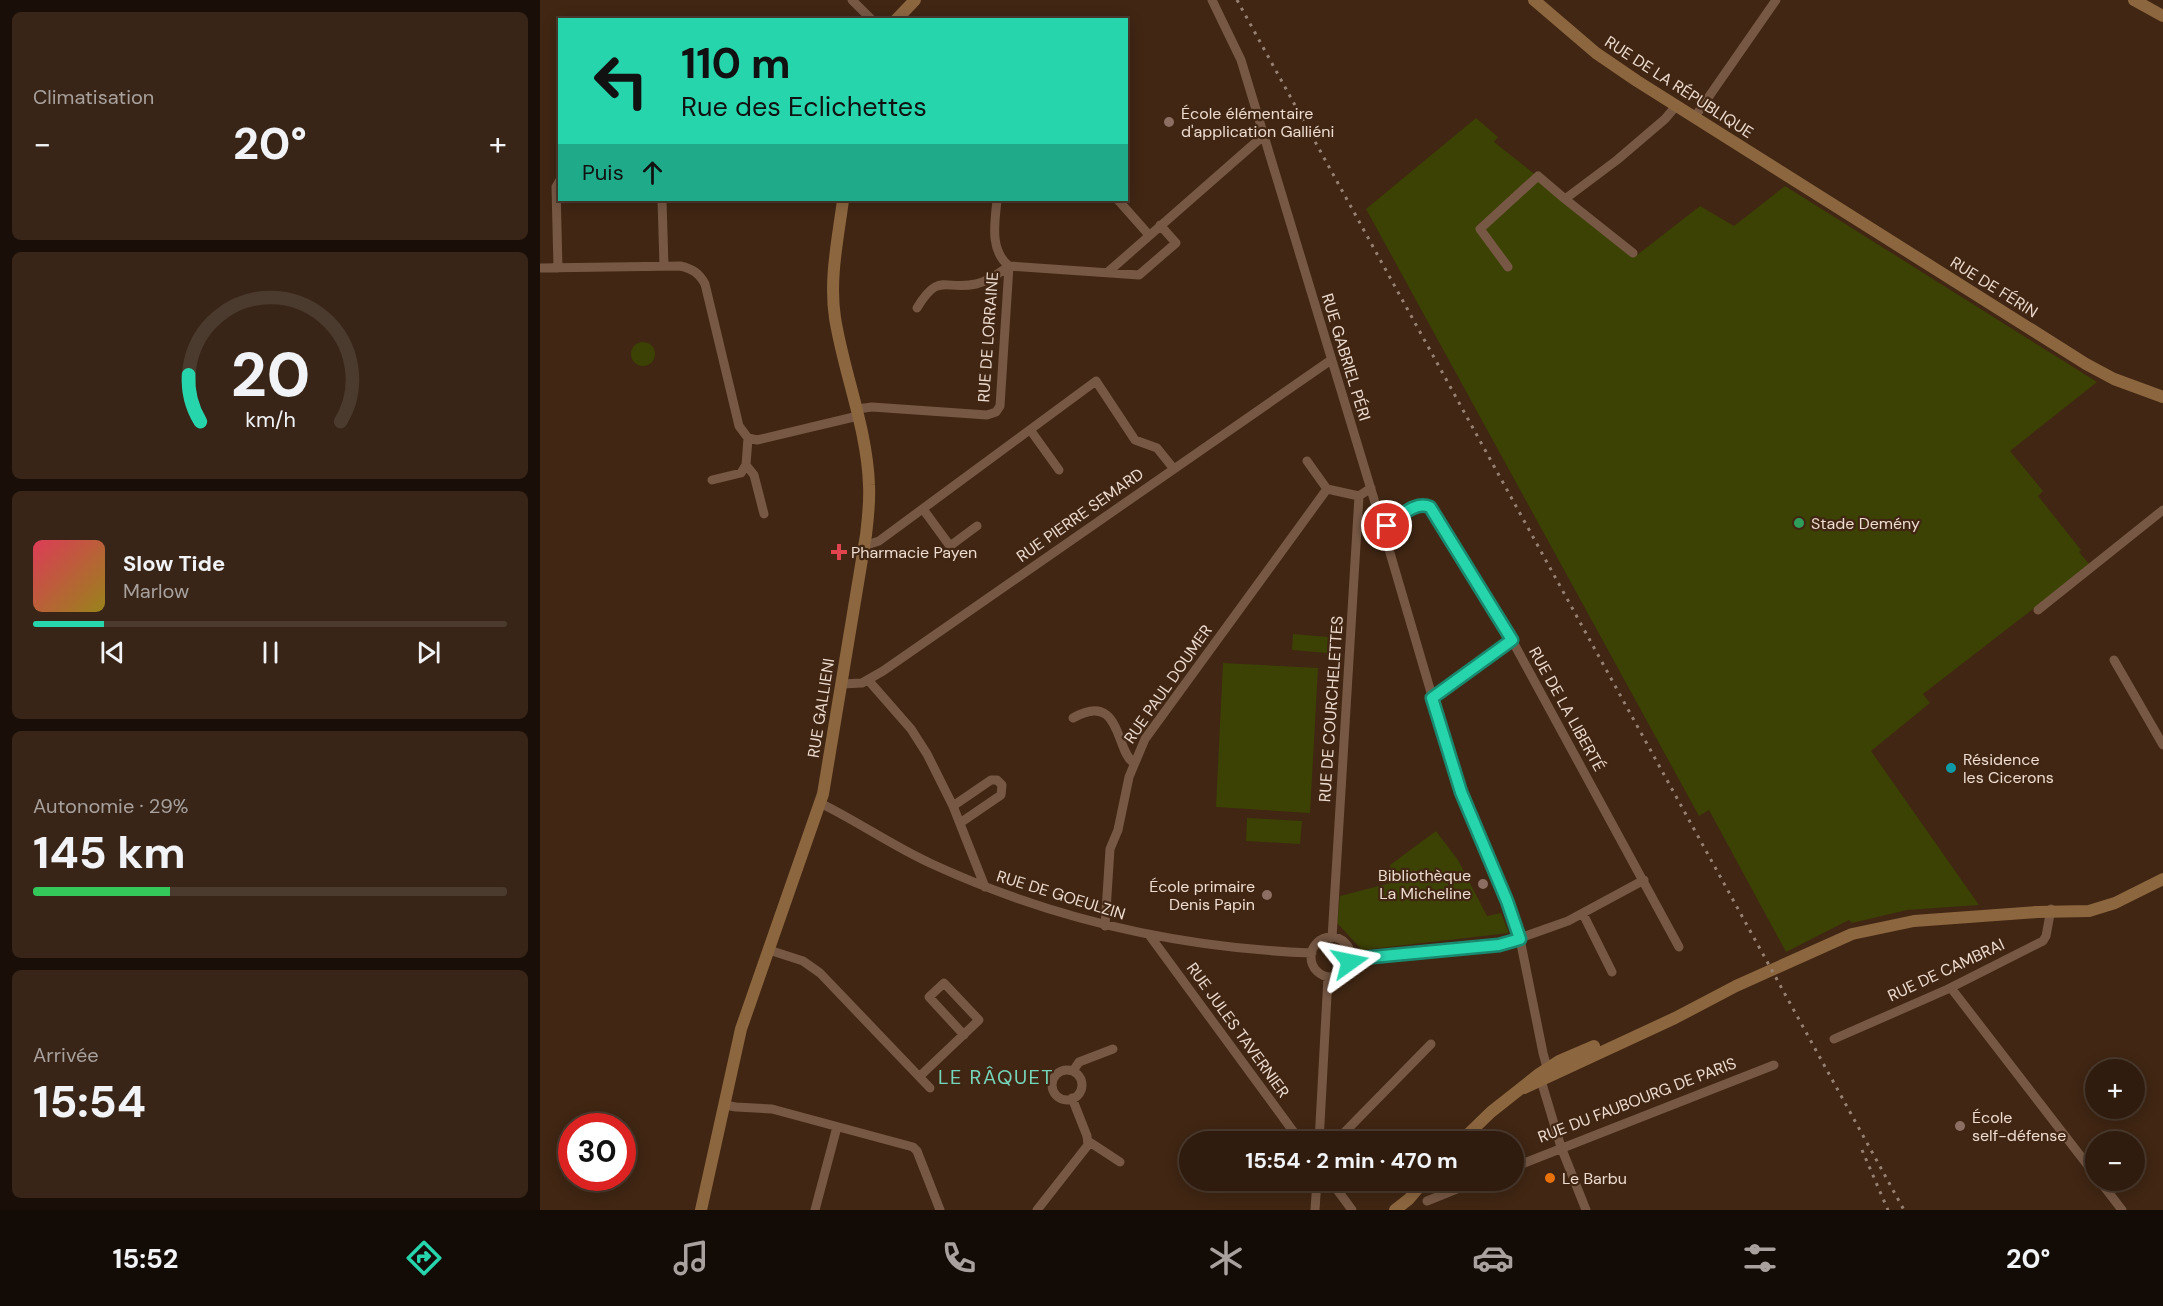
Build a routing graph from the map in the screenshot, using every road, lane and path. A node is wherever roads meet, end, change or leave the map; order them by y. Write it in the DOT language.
graph roads {
  1 [pos="852,0"];
  2 [pos="915,0"];
  3 [pos="1212,0"];
  4 [pos="1534,0"];
  5 [pos="1776,0"];
  6 [pos="2134,0"];
  7 [pos="2163,16"];
  8 [pos="901,17"];
  9 [pos="870,18"];
  10 [pos="1676,106"];
  11 [pos="1694,118"];
  12 [pos="1263,136"];
  13 [pos="558,184"];
  14 [pos="1813,192"];
  15 [pos="1565,199"];
  16 [pos="662,201"];
  17 [pos="843,201"];
  18 [pos="997,201"];
  19 [pos="1119,201"];
  20 [pos="1160,225"];
  21 [pos="1149,234"];
  22 [pos="1633,253"];
  23 [pos="664,266"];
  24 [pos="1010,266"];
  25 [pos="1508,267"];
  26 [pos="540,268"];
  27 [pos="558,268"];
  28 [pos="1108,272"];
  29 [pos="916,308"];
  30 [pos="1331,360"];
  31 [pos="2163,397"];
  32 [pos="857,413"];
  33 [pos="1031,431"];
  34 [pos="748,438"];
  35 [pos="1307,461"];
  36 [pos="746,465"];
  37 [pos="1174,469"];
  38 [pos="1059,470"];
  39 [pos="712,480"];
  40 [pos="1371,488"];
  41 [pos="1327,489"];
  42 [pos="1359,496"];
  43 [pos="923,509"];
  44 [pos="2163,510"];
  45 [pos="764,514"];
  46 [pos="977,526"];
  47 [pos="1383,529"];
  48 [pos="864,546"];
  49 [pos="2038,610"];
  50 [pos="1512,640"];
  51 [pos="2114,660"];
  52 [pos="868,681"];
  53 [pos="842,684"];
  54 [pos="1432,698"];
  55 [pos="1073,718"];
  56 [pos="2163,745"];
  57 [pos="1134,763"];
  58 [pos="820,803"];
  59 [pos="953,806"];
  60 [pos="960,823"];
  61 [pos="2163,870"];
  62 [pos="2163,879"];
  63 [pos="1644,880"];
  64 [pos="985,887"];
  65 [pos="2051,911"];
  66 [pos="1583,914"];
  67 [pos="1105,926"];
  68 [pos="1150,936"];
  69 [pos="1332,938"];
  70 [pos="1520,939"];
  71 [pos="1679,947"];
  72 [pos="769,950"];
  73 [pos="1312,953"];
  74 [pos="1351,959"];
  75 [pos="1612,972"];
  76 [pos="1328,977"];
  77 [pos="1951,988"];
  78 [pos="964,1035"];
  79 [pos="1834,1039"];
  80 [pos="1431,1044"];
  81 [pos="1113,1049"];
  82 [pos="1774,1065"];
  83 [pos="1073,1071"];
  84 [pos="1544,1075"];
  85 [pos="920,1076"];
  86 [pos="930,1088"];
  87 [pos="1072,1098"];
  88 [pos="724,1105"];
  89 [pos="837,1127"];
  90 [pos="1293,1131"];
  91 [pos="1320,1131"];
  92 [pos="1346,1131"];
  93 [pos="1471,1131"];
  94 [pos="1088,1141"];
  95 [pos="1561,1147"];
  96 [pos="1120,1162"];
  97 [pos="2085,1162"];
  98 [pos="1524,1163"];
  99 [pos="1316,1191"];
  100 [pos="1338,1191"];
  101 [pos="1416,1191"];
  102 [pos="1451,1191"];
  103 [pos="2107,1191"];
  104 [pos="1427,1201"];
  105 [pos="700,1210"];
  106 [pos="815,1210"];
  107 [pos="940,1210"];
  108 [pos="1036,1210"];
  109 [pos="1315,1210"];
  110 [pos="1352,1210"];
  111 [pos="1395,1210"];
  112 [pos="1586,1210"];
  113 [pos="2122,1210"];
  1 -- 9 [label="street"];
  2 -- 8 [label="main road"];
  3 -- 12 [label="street, RUE GABRIEL PÉRI"];
  4 -- 10 [label="main road, RUE DE LA RÉPUBLIQUE"];
  5 -- 11 [label="street"];
  6 -- 7 [label="main road"];
  10 -- 11 [label="main road, RUE DE LA RÉPUBLIQUE"];
  10 -- 15 [label="street"];
  11 -- 14 [label="main road, RUE DE LA RÉPUBLIQUE"];
  12 -- 20 [label="street"];
  12 -- 30 [label="street, RUE GABRIEL PÉRI"];
  13 -- 27 [label="street"];
  14 -- 31 [label="main road, RUE DE FÉRIN"];
  15 -- 22 [label="street"];
  15 -- 25 [label="street"];
  16 -- 23 [label="street"];
  17 -- 32 [label="main road, RUE GALLIENI"];
  18 -- 24 [label="street, RUE DE LORRAINE"];
  19 -- 21 [label="street"];
  20 -- 21 [label="street"];
  20 -- 28 [label="street"];
  21 -- 28 [label="street"];
  23 -- 27 [label="street"];
  23 -- 34 [label="street"];
  24 -- 28 [label="street"];
  24 -- 29 [label="street"];
  24 -- 32 [label="street, RUE DE LORRAINE"];
  26 -- 27 [label="street"];
  30 -- 37 [label="street, RUE PIERRE SEMARD"];
  30 -- 40 [label="street, RUE GABRIEL PÉRI"];
  32 -- 34 [label="street"];
  32 -- 48 [label="main road, RUE GALLIENI"];
  33 -- 37 [label="street"];
  33 -- 38 [label="street"];
  33 -- 43 [label="street"];
  34 -- 36 [label="street"];
  35 -- 41 [label="street"];
  36 -- 39 [label="street"];
  36 -- 45 [label="street"];
  37 -- 52 [label="street, RUE PIERRE SEMARD"];
  40 -- 42 [label="street"];
  40 -- 47 [label="street, RUE GABRIEL PÉRI"];
  41 -- 42 [label="street"];
  41 -- 57 [label="street, RUE PAUL DOUMER"];
  42 -- 69 [label="street, RUE DE COURCHELETTES"];
  43 -- 46 [label="street"];
  43 -- 48 [label="street"];
  44 -- 49 [label="street"];
  47 -- 50 [label="street, RUE DE LA LIBERTÉ"];
  47 -- 54 [label="street, RUE GABRIEL PÉRI"];
  48 -- 53 [label="main road, RUE GALLIENI"];
  50 -- 54 [label="street"];
  50 -- 63 [label="street, RUE DE LA LIBERTÉ"];
  51 -- 56 [label="street"];
  52 -- 53 [label="street, RUE PIERRE SEMARD"];
  52 -- 59 [label="street"];
  53 -- 58 [label="main road, RUE GALLIENI"];
  54 -- 70 [label="street, RUE GABRIEL PÉRI"];
  55 -- 57 [label="street"];
  57 -- 67 [label="street, RUE PAUL DOUMER"];
  58 -- 64 [label="street, RUE DE GOEULZIN"];
  58 -- 72 [label="main road, RUE GALLIENI"];
  59 -- 60 [label="street"];
  59 -- 60 [label="street"];
  60 -- 64 [label="street"];
  61 -- 65 [label="main road, RUE DE CAMBRAI"];
  62 -- 65 [label="main road, RUE DE CAMBRAI"];
  63 -- 66 [label="street"];
  63 -- 71 [label="street, RUE DE LA LIBERTÉ"];
  64 -- 67 [label="street, RUE DE GOEULZIN"];
  65 -- 77 [label="street, RUE DE CAMBRAI"];
  65 -- 84 [label="main road, RUE DE CAMBRAI"];
  66 -- 70 [label="street"];
  66 -- 75 [label="street"];
  67 -- 68 [label="street, RUE DE GOEULZIN"];
  68 -- 73 [label="street, RUE DE GOEULZIN"];
  68 -- 90 [label="street, RUE JULES TAVERNIER"];
  69 -- 73 [label="street"];
  69 -- 74 [label="street"];
  70 -- 74 [label="street"];
  70 -- 84 [label="street, RUE GABRIEL PÉRI"];
  72 -- 85 [label="street"];
  72 -- 88 [label="main road, RUE GALLIENI"];
  73 -- 76 [label="street"];
  74 -- 76 [label="street"];
  76 -- 91 [label="street"];
  77 -- 79 [label="street, RUE DE CAMBRAI"];
  77 -- 97 [label="street"];
  78 -- 78 [label="street"];
  78 -- 85 [label="street"];
  80 -- 92 [label="street"];
  81 -- 83 [label="street"];
  82 -- 95 [label="street, RUE DU FAUBOURG DE PARIS"];
  83 -- 87 [label="street"];
  83 -- 87 [label="street"];
  84 -- 93 [label="main road"];
  84 -- 95 [label="street, RUE GABRIEL PÉRI"];
  85 -- 86 [label="street"];
  87 -- 94 [label="street"];
  88 -- 89 [label="street"];
  88 -- 105 [label="main road, RUE GALLIENI"];
  89 -- 106 [label="street"];
  89 -- 107 [label="street"];
  94 -- 96 [label="street"];
  94 -- 108 [label="street"];
  95 -- 98 [label="street, RUE DU FAUBOURG DE PARIS"];
  95 -- 112 [label="street, RUE GABRIEL PÉRI"];
  99 -- 109 [label="street"];
  100 -- 110 [label="street"];
  101 -- 111 [label="main road"];
  102 -- 104 [label="street"];
  103 -- 113 [label="street"];
}
